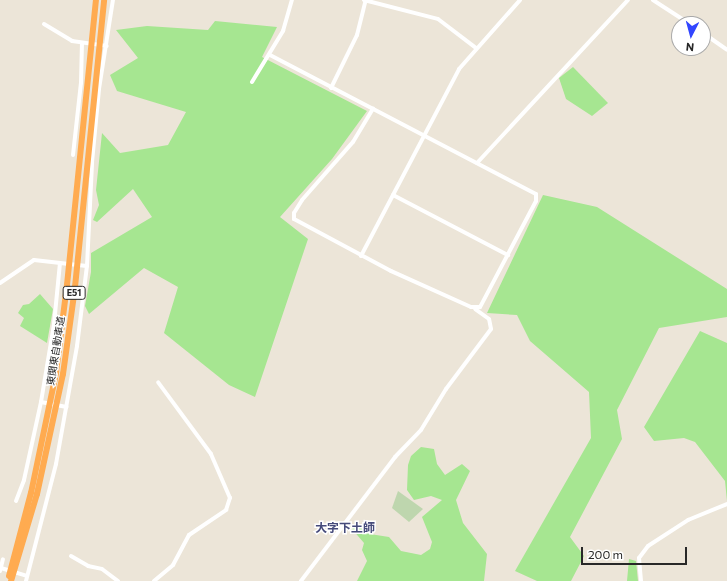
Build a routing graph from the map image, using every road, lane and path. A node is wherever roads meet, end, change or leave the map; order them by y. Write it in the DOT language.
graph roads {
  1 [pos="96,0"];
  2 [pos="104,0"];
  3 [pos="113,0"];
  4 [pos="292,0"];
  5 [pos="365,0"];
  6 [pos="520,0"];
  7 [pos="628,0"];
  8 [pos="653,0"];
  9 [pos="678,16"];
  10 [pos="44,24"];
  11 [pos="711,39"];
  12 [pos="83,43"];
  13 [pos="106,46"];
  14 [pos="476,48"];
  15 [pos="727,50"];
  16 [pos="270,55"];
  17 [pos="252,82"];
  18 [pos="331,88"];
  19 [pos="373,109"];
  20 [pos="424,135"];
  21 [pos="73,155"];
  22 [pos="477,163"];
  23 [pos="393,195"];
  24 [pos="508,255"];
  25 [pos="361,256"];
  26 [pos="61,263"];
  27 [pos="85,266"];
  28 [pos="0,283"];
  29 [pos="475,309"];
  30 [pos="158,382"];
  31 [pos="42,403"];
  32 [pos="66,407"];
  33 [pos="16,501"];
  34 [pos="727,504"];
  35 [pos="71,556"];
  36 [pos="3,559"];
  37 [pos="2,569"];
  38 [pos="26,576"];
  39 [pos="7,581"];
  40 [pos="11,581"];
  41 [pos="26,581"];
  42 [pos="118,581"];
  43 [pos="154,581"];
  44 [pos="301,581"];
  45 [pos="641,581"];
  1 -- 39 [label="highway, 東関東自動車道 / E51"];
  2 -- 40 [label="highway, 東関東自動車道 / E51"];
  3 -- 13 [label="street"];
  4 -- 16 [label="street"];
  5 -- 14 [label="street"];
  5 -- 18 [label="street"];
  6 -- 14 [label="street"];
  7 -- 22 [label="street"];
  8 -- 9 [label="street"];
  10 -- 12 [label="street"];
  11 -- 15 [label="street"];
  12 -- 13 [label="street"];
  12 -- 21 [label="street"];
  13 -- 27 [label="street"];
  14 -- 20 [label="street"];
  16 -- 17 [label="street"];
  16 -- 18 [label="street"];
  18 -- 19 [label="street"];
  19 -- 20 [label="street"];
  19 -- 25 [label="street"];
  20 -- 22 [label="street"];
  20 -- 23 [label="street"];
  22 -- 24 [label="street"];
  23 -- 24 [label="street"];
  23 -- 25 [label="street"];
  24 -- 29 [label="street"];
  25 -- 29 [label="street"];
  26 -- 27 [label="street"];
  26 -- 28 [label="street"];
  26 -- 31 [label="street"];
  27 -- 32 [label="street"];
  29 -- 44 [label="street"];
  30 -- 43 [label="street"];
  31 -- 32 [label="street"];
  31 -- 33 [label="street"];
  32 -- 38 [label="street"];
  34 -- 45 [label="street"];
  35 -- 42 [label="street"];
  36 -- 37 [label="street"];
  37 -- 38 [label="street"];
  38 -- 41 [label="street"];
}
